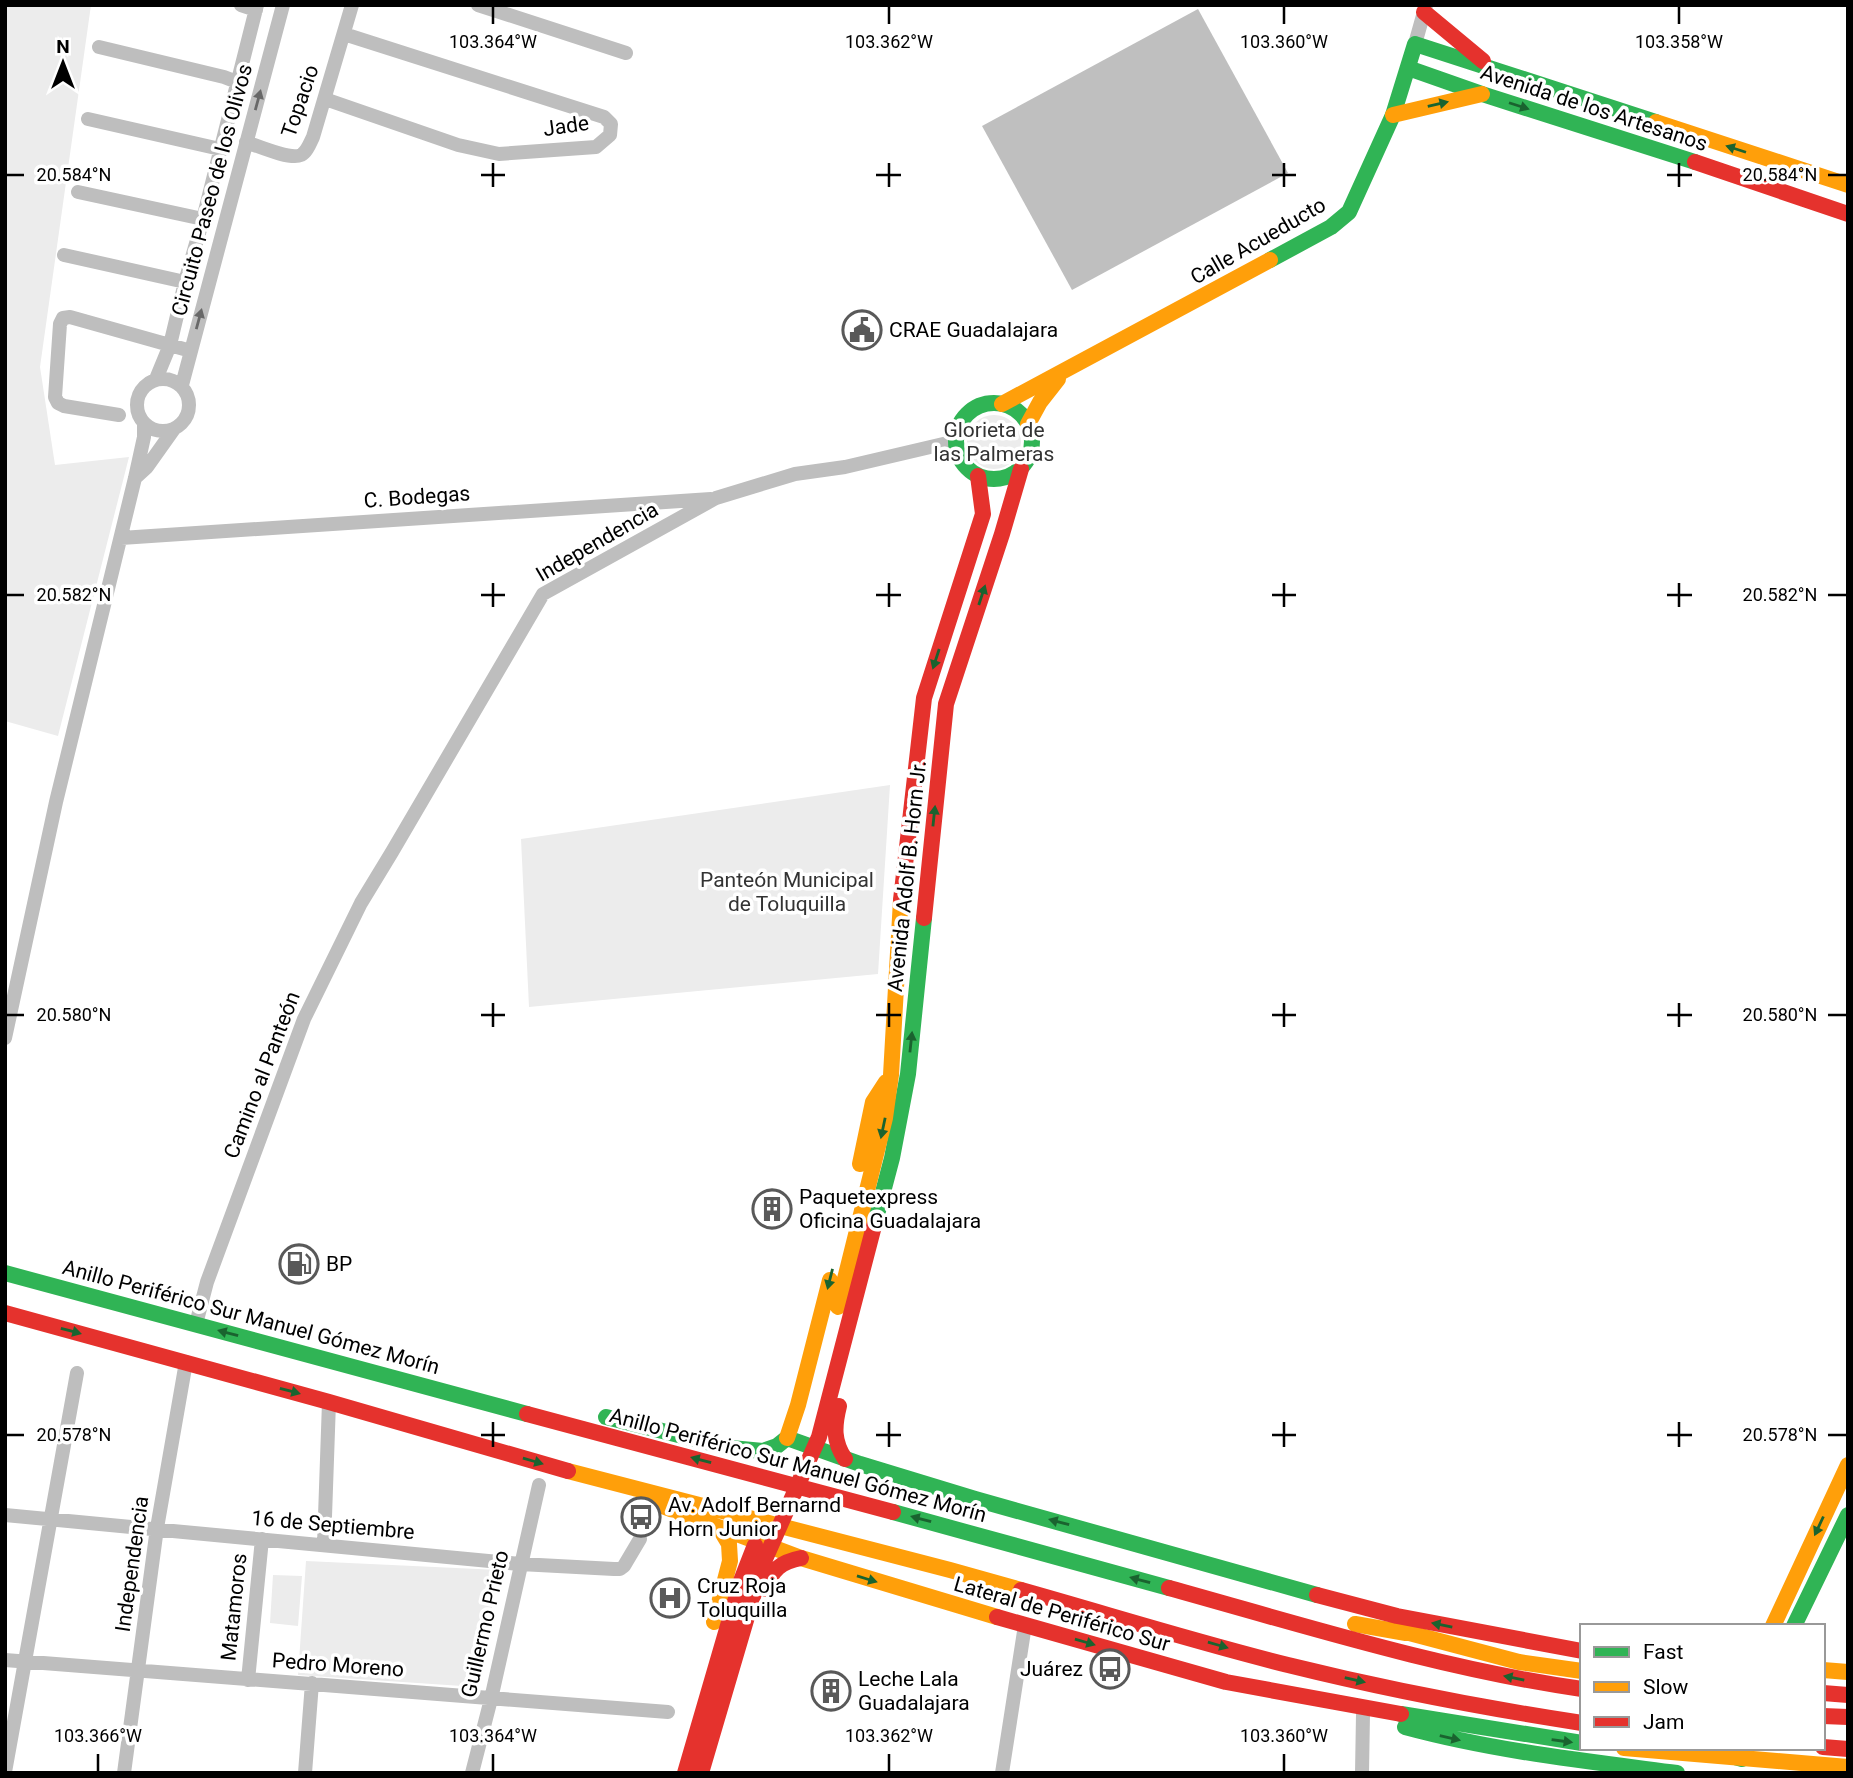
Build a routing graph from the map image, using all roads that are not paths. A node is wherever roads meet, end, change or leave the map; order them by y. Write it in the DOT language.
graph roads {
  1 [pos="241,5"];
  2 [pos="283,5"];
  3 [pos="352,5"];
  4 [pos="478,5"];
  5 [pos="257,7"];
  6 [pos="1425,8"];
  7 [pos="344,33"];
  8 [pos="1415,44"];
  9 [pos="99,47"];
  10 [pos="626,53"];
  11 [pos="1408,68"];
  12 [pos="1493,69"];
  13 [pos="237,82"];
  14 [pos="1482,94"];
  15 [pos="325,99"];
  16 [pos="1393,115"];
  17 [pos="88,119"];
  18 [pos="1672,128"];
  19 [pos="246,142"];
  20 [pos="220,149"];
  21 [pos="1661,151"];
  22 [pos="1818,175"];
  23 [pos="1848,185"];
  24 [pos="78,192"];
  25 [pos="1810,201"];
  26 [pos="1848,214"];
  27 [pos="203,219"];
  28 [pos="64,255"];
  29 [pos="185,282"];
  30 [pos="170,345"];
  31 [pos="191,351"];
  32 [pos="1066,369"];
  33 [pos="156,379"];
  34 [pos="181,385"];
  35 [pos="1002,404"];
  36 [pos="119,415"];
  37 [pos="144,423"];
  38 [pos="1028,424"];
  39 [pos="174,429"];
  40 [pos="956,441"];
  41 [pos="1021,468"];
  42 [pos="978,476"];
  43 [pos="135,478"];
  44 [pos="716,498"];
  45 [pos="121,538"];
  46 [pos="392,852"];
  47 [pos="5,1038"];
  48 [pos="908,1074"];
  49 [pos="891,1075"];
  50 [pos="5,1273"];
  51 [pos="5,1313"];
  52 [pos="196,1324"];
  53 [pos="186,1362"];
  54 [pos="77,1373"];
  55 [pos="389,1376"];
  56 [pos="825,1383"];
  57 [pos="329,1402"];
  58 [pos="798,1405"];
  59 [pos="556,1406"];
  60 [pos="597,1415"];
  61 [pos="837,1416"];
  62 [pos="787,1438"];
  63 [pos="845,1459"];
  64 [pos="1848,1465"];
  65 [pos="584,1476"];
  66 [pos="539,1485"];
  67 [pos="5,1515"];
  68 [pos="1848,1515"];
  69 [pos="50,1519"];
  70 [pos="157,1528"];
  71 [pos="720,1529"];
  72 [pos="262,1539"];
  73 [pos="640,1539"];
  74 [pos="324,1545"];
  75 [pos="801,1558"];
  76 [pos="520,1564"];
  77 [pos="1313,1594"];
  78 [pos="1206,1598"];
  79 [pos="720,1600"];
  80 [pos="760,1609"];
  81 [pos="1774,1624"];
  82 [pos="1795,1624"];
  83 [pos="1025,1625"];
  84 [pos="1406,1633"];
  85 [pos="1580,1651"];
  86 [pos="704,1657"];
  87 [pos="5,1660"];
  88 [pos="25,1661"];
  89 [pos="742,1668"];
  90 [pos="138,1670"];
  91 [pos="1825,1670"];
  92 [pos="1580,1671"];
  93 [pos="1848,1672"];
  94 [pos="248,1680"];
  95 [pos="719,1682"];
  96 [pos="312,1683"];
  97 [pos="1580,1689"];
  98 [pos="1825,1693"];
  99 [pos="1848,1695"];
  100 [pos="491,1699"];
  101 [pos="1314,1699"];
  102 [pos="668,1712"];
  103 [pos="1363,1714"];
  104 [pos="1825,1716"];
  105 [pos="1848,1717"];
  106 [pos="1580,1723"];
  107 [pos="1580,1743"];
  108 [pos="1825,1747"];
  109 [pos="1848,1749"];
  110 [pos="1645,1750"];
  111 [pos="1709,1750"];
  112 [pos="1742,1759"];
  113 [pos="1848,1767"];
  114 [pos="5,1772"];
  115 [pos="124,1773"];
  116 [pos="305,1773"];
  117 [pos="472,1773"];
  118 [pos="672,1773"];
  119 [pos="685,1773"];
  120 [pos="701,1773"];
  121 [pos="712,1773"];
  122 [pos="1002,1773"];
  123 [pos="1362,1773"];
  124 [pos="1677,1773"];
  1 -- 5 [label="street"];
  19 -- 2 [label="street, Circuito Paseo de los Olivos, one-way"];
  3 -- 7 [label="street, Topacio"];
  4 -- 10 [label="street"];
  5 -- 13 [label="street, Circuito Paseo de los Olivos"];
  6 -- 8 [label="street, Calle Acueducto"];
  6 -- 12 [label="main road"];
  7 -- 15 [label="street, Topacio"];
  7 -- 15 [label="street, Jade"];
  8 -- 11 [label="main road, Calle Acueducto"];
  8 -- 12 [label="main road, Avenida de los Artesanos"];
  9 -- 13 [label="street"];
  11 -- 14 [label="main road, Avenida de los Artesanos"];
  11 -- 16 [label="main road, Calle Acueducto"];
  12 -- 18 [label="main road, Avenida de los Artesanos"];
  13 -- 20 [label="street, Circuito Paseo de los Olivos"];
  16 -- 14 [label="main road, one-way"];
  14 -- 21 [label="main road, Avenida de los Artesanos, one-way"];
  15 -- 19 [label="street, Topacio"];
  16 -- 32 [label="main road, Calle Acueducto"];
  17 -- 20 [label="street"];
  18 -- 21 [label="main road"];
  22 -- 18 [label="main road, Avenida de los Artesanos, one-way"];
  31 -- 19 [label="street, Circuito Paseo de los Olivos, one-way"];
  20 -- 27 [label="street, Circuito Paseo de los Olivos"];
  21 -- 25 [label="main road, Avenida de los Artesanos"];
  22 -- 23 [label="main road, Avenida de los Artesanos"];
  22 -- 25 [label="main road"];
  24 -- 27 [label="street"];
  25 -- 26 [label="main road, Avenida de los Artesanos"];
  27 -- 29 [label="street, Circuito Paseo de los Olivos"];
  28 -- 29 [label="street"];
  29 -- 30 [label="street, Circuito Paseo de los Olivos"];
  30 -- 31 [label="street"];
  30 -- 33 [label="street, Circuito Paseo de los Olivos"];
  30 -- 36 [label="street"];
  31 -- 34 [label="street, Circuito Paseo de los Olivos"];
  32 -- 35 [label="main road, Calle Acueducto"];
  32 -- 38 [label="main road, Calle Acueducto"];
  33 -- 34 [label="street"];
  33 -- 37 [label="street"];
  34 -- 39 [label="street"];
  35 -- 38 [label="main road"];
  35 -- 40 [label="main road"];
  37 -- 39 [label="street"];
  37 -- 43 [label="street"];
  38 -- 41 [label="main road"];
  39 -- 43 [label="street"];
  40 -- 42 [label="main road"];
  40 -- 44 [label="street, Independencia"];
  41 -- 42 [label="main road"];
  48 -- 41 [label="main road, Avenida Adolf B. Horn Jr., one-way"];
  42 -- 49 [label="main road, Avenida Adolf B. Horn Jr., one-way"];
  43 -- 45 [label="street"];
  44 -- 45 [label="street, C. Bodegas"];
  44 -- 46 [label="street, Independencia"];
  45 -- 47 [label="street"];
  46 -- 52 [label="street, Camino al Panteón"];
  48 -- 56 [label="main road, Avenida Adolf B. Horn Jr."];
  48 -- 61 [label="main road"];
  49 -- 56 [label="main road, Avenida Adolf B. Horn Jr., one-way"];
  49 -- 58 [label="main road, one-way"];
  50 -- 52 [label="main road, Anillo Periférico Sur Manuel Gómez Morín"];
  51 -- 53 [label="main road, one-way"];
  55 -- 52 [label="main road, Anillo Periférico Sur Manuel Gómez Morín, one-way"];
  53 -- 57 [label="main road, one-way"];
  53 -- 70 [label="street, Independencia"];
  54 -- 69 [label="street"];
  55 -- 59 [label="main road"];
  78 -- 55 [label="main road, Anillo Periférico Sur Manuel Gómez Morín, one-way"];
  56 -- 95 [label="main road, Avenida Adolf B. Horn Jr."];
  57 -- 65 [label="main road, one-way"];
  57 -- 74 [label="street"];
  58 -- 61 [label="main road"];
  58 -- 62 [label="main road"];
  60 -- 62 [label="main road"];
  61 -- 63 [label="main road"];
  62 -- 63 [label="main road"];
  77 -- 63 [label="main road, one-way"];
  64 -- 81 [label="main road, one-way"];
  65 -- 71 [label="main road, Lateral de Periférico Sur"];
  65 -- 106 [label="main road, one-way"];
  66 -- 76 [label="street, Guillermo Prieto"];
  67 -- 69 [label="street, 16 de Septiembre"];
  68 -- 82 [label="main road"];
  69 -- 70 [label="street, 16 de Septiembre"];
  69 -- 88 [label="street"];
  70 -- 72 [label="street, 16 de Septiembre"];
  70 -- 90 [label="street, Independencia"];
  71 -- 75 [label="main road, Lateral de Periférico Sur"];
  71 -- 79 [label="main road"];
  72 -- 74 [label="street, 16 de Septiembre"];
  72 -- 94 [label="street, Matamoros"];
  73 -- 76 [label="street, 16 de Septiembre"];
  74 -- 76 [label="street, 16 de Septiembre"];
  75 -- 80 [label="main road"];
  75 -- 83 [label="main road, Lateral de Periférico Sur, one-way"];
  76 -- 100 [label="street, Guillermo Prieto"];
  77 -- 84 [label="main road"];
  85 -- 77 [label="main road, one-way"];
  78 -- 84 [label="main road"];
  97 -- 78 [label="main road, Anillo Periférico Sur Manuel Gómez Morín, one-way"];
  79 -- 80 [label="main road"];
  79 -- 86 [label="main road"];
  80 -- 89 [label="main road"];
  83 -- 101 [label="main road, Lateral de Periférico Sur, one-way"];
  83 -- 122 [label="street"];
  84 -- 92 [label="main road"];
  86 -- 89 [label="main road"];
  86 -- 118 [label="main road"];
  87 -- 88 [label="street, Pedro Moreno"];
  88 -- 90 [label="street, Pedro Moreno"];
  88 -- 114 [label="street"];
  89 -- 121 [label="main road"];
  90 -- 94 [label="street, Pedro Moreno"];
  90 -- 115 [label="street, Independencia"];
  91 -- 93 [label="main road"];
  94 -- 96 [label="street, Pedro Moreno"];
  95 -- 119 [label="main road, Avenida Adolf B. Horn Jr."];
  95 -- 120 [label="main road, Avenida Adolf B. Horn Jr."];
  96 -- 100 [label="street, Pedro Moreno"];
  96 -- 116 [label="street"];
  98 -- 99 [label="main road"];
  100 -- 102 [label="street, Pedro Moreno"];
  100 -- 117 [label="street, Guillermo Prieto"];
  101 -- 103 [label="main road"];
  101 -- 107 [label="main road, one-way"];
  103 -- 123 [label="street"];
  103 -- 124 [label="main road, one-way"];
  104 -- 105 [label="main road"];
  108 -- 109 [label="main road"];
  110 -- 112 [label="main road"];
  111 -- 112 [label="main road"];
  112 -- 113 [label="main road"];
}
